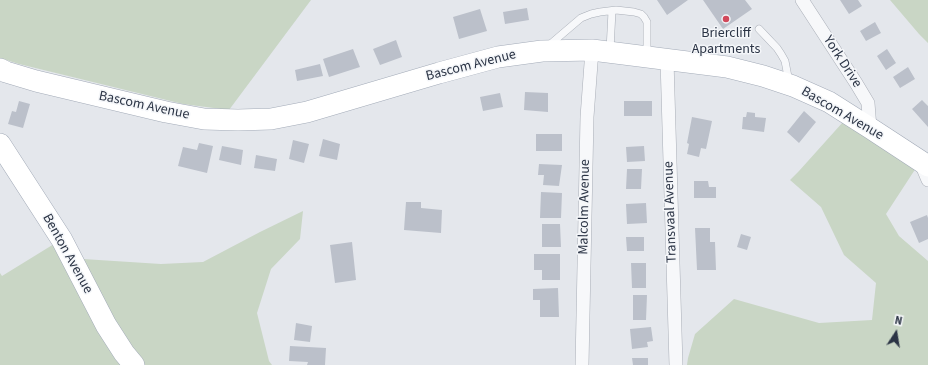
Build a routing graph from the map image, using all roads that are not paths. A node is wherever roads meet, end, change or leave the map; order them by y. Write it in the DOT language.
graph roads {
  1 [pos="802,0"];
  2 [pos="612,11"];
  3 [pos="759,29"];
  4 [pos="542,51"];
  5 [pos="601,51"];
  6 [pos="657,59"];
  7 [pos="0,69"];
  8 [pos="789,84"];
  9 [pos="870,128"];
  10 [pos="0,144"];
  11 [pos="924,164"];
  12 [pos="928,180"];
  13 [pos="134,365"];
  14 [pos="582,365"];
  15 [pos="676,365"];
  1 -- 9 [label="street, York Drive"];
  2 -- 4 [label="lane"];
  2 -- 5 [label="lane"];
  2 -- 6 [label="lane"];
  3 -- 8 [label="lane"];
  4 -- 5 [label="main road, Bascom Avenue"];
  4 -- 7 [label="main road, Bascom Avenue"];
  5 -- 6 [label="main road, Bascom Avenue"];
  5 -- 14 [label="street, Malcolm Avenue"];
  6 -- 8 [label="main road, Bascom Avenue"];
  6 -- 15 [label="street, Transvaal Avenue"];
  8 -- 9 [label="main road, Bascom Avenue"];
  9 -- 11 [label="main road, Bascom Avenue"];
  10 -- 13 [label="main road, Benton Avenue"];
  11 -- 12 [label="street"];
}
